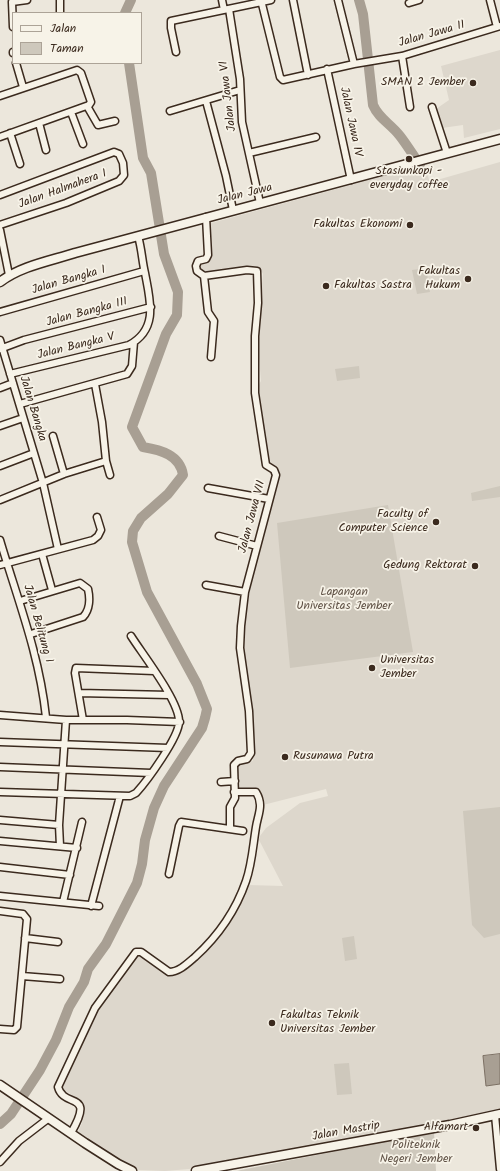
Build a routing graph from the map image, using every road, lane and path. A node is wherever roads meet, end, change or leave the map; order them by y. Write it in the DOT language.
graph roads {
  1 [pos="27,0"];
  2 [pos="60,0"];
  3 [pos="222,0"];
  4 [pos="271,0"];
  5 [pos="293,0"];
  6 [pos="338,0"];
  7 [pos="420,0"];
  8 [pos="490,0"];
  9 [pos="262,1"];
  10 [pos="408,3"];
  11 [pos="227,10"];
  12 [pos="60,12"];
  13 [pos="12,18"];
  14 [pos="499,27"];
  15 [pos="176,52"];
  16 [pos="402,56"];
  17 [pos="16,64"];
  18 [pos="354,64"];
  19 [pos="327,69"];
  20 [pos="308,74"];
  21 [pos="23,88"];
  22 [pos="240,90"];
  23 [pos="0,96"];
  24 [pos="206,101"];
  25 [pos="87,106"];
  26 [pos="410,107"];
  27 [pos="432,107"];
  28 [pos="170,111"];
  29 [pos="71,112"];
  30 [pos="115,121"];
  31 [pos="39,123"];
  32 [pos="10,133"];
  33 [pos="0,137"];
  34 [pos="316,137"];
  35 [pos="500,139"];
  36 [pos="83,144"];
  37 [pos="46,150"];
  38 [pos="249,153"];
  39 [pos="447,153"];
  40 [pos="20,164"];
  41 [pos="351,180"];
  42 [pos="0,194"];
  43 [pos="260,203"];
  44 [pos="233,210"];
  45 [pos="206,218"];
  46 [pos="0,225"];
  47 [pos="0,230"];
  48 [pos="141,235"];
  49 [pos="144,271"];
  50 [pos="9,275"];
  51 [pos="204,276"];
  52 [pos="0,282"];
  53 [pos="151,307"];
  54 [pos="0,312"];
  55 [pos="0,340"];
  56 [pos="134,342"];
  57 [pos="1,349"];
  58 [pos="211,357"];
  59 [pos="10,374"];
  60 [pos="13,383"];
  61 [pos="95,384"];
  62 [pos="0,388"];
  63 [pos="20,404"];
  64 [pos="23,418"];
  65 [pos="0,426"];
  66 [pos="53,436"];
  67 [pos="34,453"];
  68 [pos="106,461"];
  69 [pos="0,466"];
  70 [pos="64,474"];
  71 [pos="110,475"];
  72 [pos="43,483"];
  73 [pos="208,488"];
  74 [pos="269,499"];
  75 [pos="0,500"];
  76 [pos="97,517"];
  77 [pos="219,536"];
  78 [pos="0,540"];
  79 [pos="256,546"];
  80 [pos="58,549"];
  81 [pos="42,554"];
  82 [pos="7,563"];
  83 [pos="0,565"];
  84 [pos="206,585"];
  85 [pos="52,590"];
  86 [pos="245,592"];
  87 [pos="20,601"];
  88 [pos="31,634"];
  89 [pos="131,636"];
  90 [pos="154,671"];
  91 [pos="79,693"];
  92 [pos="168,695"];
  93 [pos="0,714"];
  94 [pos="46,717"];
  95 [pos="66,720"];
  96 [pos="83,720"];
  97 [pos="180,722"];
  98 [pos="0,742"];
  99 [pos="63,743"];
  100 [pos="168,748"];
  101 [pos="0,767"];
  102 [pos="62,769"];
  103 [pos="151,773"];
  104 [pos="235,781"];
  105 [pos="221,782"];
  106 [pos="0,792"];
  107 [pos="234,792"];
  108 [pos="61,794"];
  109 [pos="120,796"];
  110 [pos="0,820"];
  111 [pos="82,822"];
  112 [pos="59,825"];
  113 [pos="230,829"];
  114 [pos="243,831"];
  115 [pos="0,841"];
  116 [pos="60,846"];
  117 [pos="77,848"];
  118 [pos="0,867"];
  119 [pos="169,874"];
  120 [pos="70,875"];
  121 [pos="0,896"];
  122 [pos="63,902"];
  123 [pos="91,906"];
  124 [pos="99,906"];
  125 [pos="0,911"];
  126 [pos="25,938"];
  127 [pos="58,942"];
  128 [pos="22,976"];
  129 [pos="60,979"];
  130 [pos="0,1029"];
  131 [pos="2,1087"];
  132 [pos="497,1115"];
  133 [pos="49,1118"];
  134 [pos="72,1131"];
  135 [pos="0,1162"];
  136 [pos="500,1169"];
  137 [pos="132,1171"];
  138 [pos="196,1171"];
  1 -- 13 [label="street"];
  2 -- 12 [label="street"];
  3 -- 11 [label="street, Jalan Jawa VI"];
  4 -- 9 [label="street"];
  5 -- 20 [label="street"];
  6 -- 18 [label="street"];
  7 -- 10 [label="street"];
  8 -- 14 [label="street, Jalan Jawa II"];
  9 -- 11 [label="street"];
  9 -- 20 [label="street, Jalan Jawa II"];
  11 -- 15 [label="street"];
  11 -- 22 [label="street, Jalan Jawa VI"];
  14 -- 16 [label="street, Jalan Jawa II"];
  16 -- 18 [label="street, Jalan Jawa II"];
  16 -- 26 [label="street"];
  17 -- 21 [label="street"];
  18 -- 19 [label="street, Jalan Jawa II"];
  19 -- 20 [label="street, Jalan Jawa II"];
  19 -- 41 [label="street, Jalan Jawa IV"];
  21 -- 23 [label="street"];
  21 -- 25 [label="street"];
  22 -- 24 [label="street"];
  22 -- 38 [label="street, Jalan Jawa VI"];
  24 -- 28 [label="street"];
  24 -- 44 [label="street"];
  25 -- 29 [label="street"];
  25 -- 30 [label="street"];
  27 -- 39 [label="street"];
  29 -- 31 [label="street"];
  29 -- 36 [label="street"];
  31 -- 32 [label="street"];
  31 -- 37 [label="street"];
  32 -- 33 [label="street"];
  32 -- 40 [label="street"];
  34 -- 38 [label="street"];
  35 -- 39 [label="main road, Jalan Jawa"];
  38 -- 43 [label="street, Jalan Jawa VI"];
  39 -- 41 [label="main road, Jalan Jawa"];
  41 -- 43 [label="main road, Jalan Jawa"];
  42 -- 46 [label="street, Jalan Halmahera I"];
  43 -- 44 [label="main road, Jalan Jawa"];
  44 -- 45 [label="main road, Jalan Jawa"];
  45 -- 48 [label="main road, Jalan Jawa"];
  45 -- 51 [label="street"];
  47 -- 50 [label="street"];
  48 -- 49 [label="street"];
  48 -- 50 [label="main road, Jalan Jawa"];
  49 -- 53 [label="street"];
  49 -- 54 [label="street, Jalan Bangka I"];
  50 -- 52 [label="main road, Jalan Jawa"];
  51 -- 58 [label="street"];
  51 -- 74 [label="street, Jalan Jawa VII"];
  53 -- 56 [label="street, Jalan Bangka V"];
  53 -- 57 [label="street, Jalan Bangka III"];
  55 -- 57 [label="street, Jalan Bangka"];
  56 -- 59 [label="street, Jalan Bangka V"];
  56 -- 61 [label="street"];
  57 -- 59 [label="street, Jalan Bangka"];
  59 -- 60 [label="street, Jalan Bangka"];
  60 -- 62 [label="street"];
  60 -- 63 [label="street, Jalan Bangka"];
  61 -- 63 [label="street"];
  61 -- 68 [label="street"];
  63 -- 64 [label="street, Jalan Bangka"];
  64 -- 65 [label="street"];
  64 -- 67 [label="street, Jalan Bangka"];
  66 -- 70 [label="street"];
  67 -- 69 [label="street"];
  67 -- 72 [label="street, Jalan Bangka"];
  68 -- 70 [label="street"];
  68 -- 71 [label="street"];
  70 -- 72 [label="street"];
  72 -- 75 [label="street"];
  72 -- 80 [label="street, Jalan Bangka"];
  73 -- 74 [label="street"];
  74 -- 79 [label="street, Jalan Jawa VII"];
  76 -- 80 [label="street"];
  77 -- 79 [label="street"];
  78 -- 82 [label="street, Jalan Belitung I"];
  79 -- 86 [label="street, Jalan Jawa VII"];
  80 -- 81 [label="street"];
  81 -- 82 [label="street"];
  81 -- 85 [label="street"];
  82 -- 83 [label="street"];
  82 -- 87 [label="street, Jalan Belitung I"];
  84 -- 86 [label="street"];
  85 -- 87 [label="street"];
  85 -- 88 [label="street"];
  86 -- 104 [label="street, Jalan Jawa VII"];
  87 -- 88 [label="street, Jalan Belitung I"];
  88 -- 94 [label="street, Jalan Belitung I"];
  89 -- 90 [label="street"];
  90 -- 91 [label="street"];
  90 -- 92 [label="street"];
  91 -- 92 [label="street"];
  91 -- 96 [label="street"];
  92 -- 97 [label="street"];
  93 -- 94 [label="street"];
  94 -- 95 [label="street"];
  95 -- 96 [label="street"];
  95 -- 99 [label="street"];
  96 -- 97 [label="street"];
  97 -- 100 [label="street"];
  98 -- 99 [label="street"];
  99 -- 100 [label="street"];
  99 -- 102 [label="street"];
  100 -- 103 [label="street"];
  101 -- 102 [label="street"];
  102 -- 103 [label="street"];
  102 -- 108 [label="street"];
  103 -- 109 [label="street"];
  104 -- 105 [label="street"];
  104 -- 107 [label="street, Jalan Jawa VII"];
  106 -- 108 [label="street"];
  107 -- 113 [label="street, Jalan Jawa VII"];
  107 -- 134 [label="street"];
  108 -- 109 [label="street"];
  108 -- 112 [label="street"];
  109 -- 123 [label="street"];
  110 -- 112 [label="street"];
  111 -- 117 [label="street"];
  112 -- 116 [label="street"];
  113 -- 114 [label="street"];
  113 -- 119 [label="street"];
  115 -- 116 [label="street"];
  116 -- 117 [label="street"];
  117 -- 120 [label="street"];
  118 -- 120 [label="street"];
  120 -- 122 [label="street"];
  121 -- 122 [label="street"];
  122 -- 123 [label="street"];
  123 -- 124 [label="street"];
  125 -- 126 [label="street"];
  126 -- 127 [label="street"];
  126 -- 128 [label="street"];
  128 -- 129 [label="street"];
  128 -- 130 [label="street"];
  131 -- 133 [label="main road"];
  132 -- 136 [label="street"];
  132 -- 138 [label="main road, Jalan Mastrip"];
  133 -- 134 [label="main road"];
  133 -- 135 [label="street"];
  134 -- 137 [label="main road"];
}
